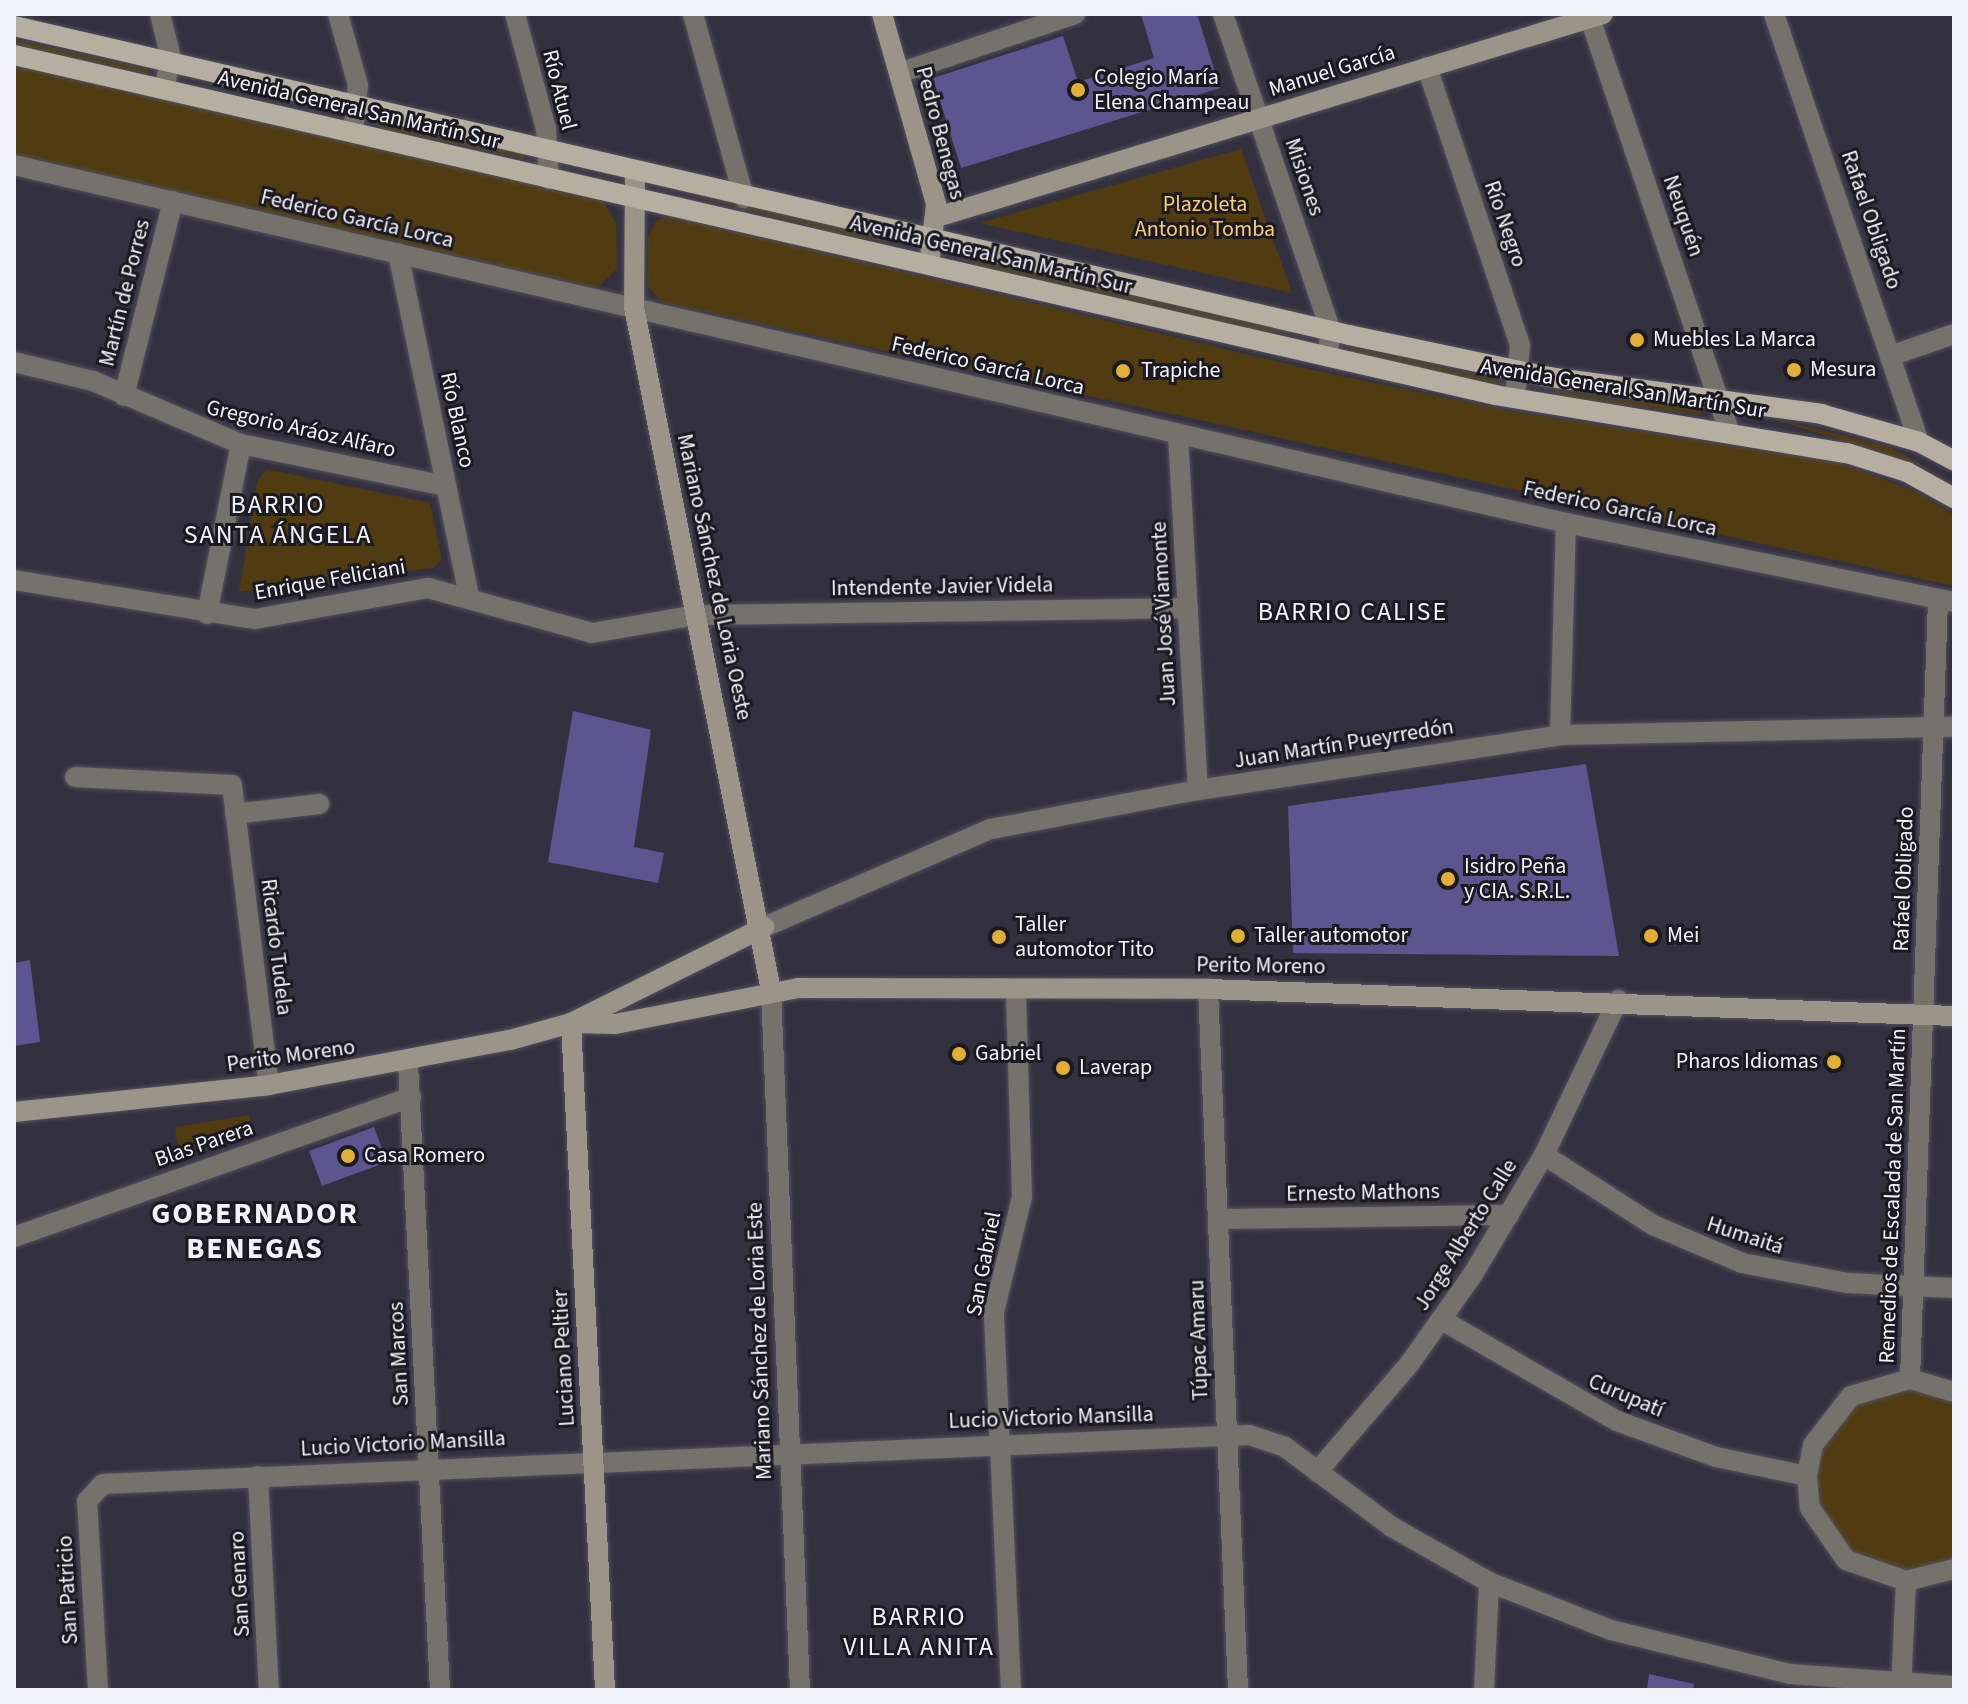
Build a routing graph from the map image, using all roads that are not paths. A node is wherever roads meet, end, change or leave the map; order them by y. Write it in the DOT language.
graph roads {
  1 [pos="160,14"];
  2 [pos="338,14"];
  3 [pos="515,14"];
  4 [pos="693,14"];
  5 [pos="882,14"];
  6 [pos="1075,14"];
  7 [pos="1223,14"];
  8 [pos="1774,14"];
  9 [pos="1597,16"];
  10 [pos="14,26"];
  11 [pos="14,55"];
  12 [pos="170,62"];
  13 [pos="1427,67"];
  14 [pos="899,73"];
  15 [pos="164,89"];
  16 [pos="359,107"];
  17 [pos="1258,118"];
  18 [pos="353,133"];
  19 [pos="550,152"];
  20 [pos="14,165"];
  21 [pos="635,172"];
  22 [pos="549,179"];
  23 [pos="634,197"];
  24 [pos="744,198"];
  25 [pos="173,201"];
  26 [pos="937,217"];
  27 [pos="934,241"];
  28 [pos="398,253"];
  29 [pos="929,265"];
  30 [pos="634,307"];
  31 [pos="1331,331"];
  32 [pos="1954,334"];
  33 [pos="1893,355"];
  34 [pos="1327,357"];
  35 [pos="14,362"];
  36 [pos="1518,371"];
  37 [pos="124,396"];
  38 [pos="1515,398"];
  39 [pos="1720,398"];
  40 [pos="1729,430"];
  41 [pos="1178,435"];
  42 [pos="1919,442"];
  43 [pos="241,444"];
  44 [pos="1954,461"];
  45 [pos="446,486"];
  46 [pos="1954,498"];
  47 [pos="1566,523"];
  48 [pos="14,580"];
  49 [pos="469,596"];
  50 [pos="1946,601"];
  51 [pos="1188,608"];
  52 [pos="207,614"];
  53 [pos="697,615"];
  54 [pos="1954,727"];
  55 [pos="1933,728"];
  56 [pos="1560,735"];
  57 [pos="75,777"];
  58 [pos="1198,790"];
  59 [pos="319,804"];
  60 [pos="235,814"];
  61 [pos="764,927"];
  62 [pos="1208,989"];
  63 [pos="771,990"];
  64 [pos="1016,991"];
  65 [pos="1618,1000"];
  66 [pos="1924,1015"];
  67 [pos="1954,1016"];
  68 [pos="571,1023"];
  69 [pos="408,1063"];
  70 [pos="269,1085"];
  71 [pos="411,1097"];
  72 [pos="14,1112"];
  73 [pos="1544,1155"];
  74 [pos="1509,1215"];
  75 [pos="1218,1219"];
  76 [pos="14,1237"];
  77 [pos="1954,1288"];
  78 [pos="1913,1289"];
  79 [pos="1442,1320"];
  80 [pos="1910,1379"];
  81 [pos="1954,1392"];
  82 [pos="1227,1436"];
  83 [pos="999,1446"];
  84 [pos="788,1452"];
  85 [pos="593,1462"];
  86 [pos="428,1467"];
  87 [pos="1317,1472"];
  88 [pos="258,1476"];
  89 [pos="1807,1476"];
  90 [pos="93,1488"];
  91 [pos="1954,1569"];
  92 [pos="1906,1581"];
  93 [pos="1489,1582"];
  94 [pos="1954,1686"];
  95 [pos="1901,1687"];
  96 [pos="98,1690"];
  97 [pos="269,1690"];
  98 [pos="440,1690"];
  99 [pos="605,1690"];
  100 [pos="800,1690"];
  101 [pos="1011,1690"];
  102 [pos="1238,1690"];
  103 [pos="1484,1690"];
  1 -- 12 [label="street"];
  2 -- 16 [label="street"];
  3 -- 19 [label="street, Río Atuel"];
  4 -- 24 [label="street"];
  5 -- 14 [label="street, Pedro Benegas"];
  6 -- 14 [label="street"];
  7 -- 17 [label="street, Misiones"];
  8 -- 33 [label="street, Rafael Obligado"];
  9 -- 13 [label="street, Manuel García"];
  9 -- 39 [label="street, Neuquén"];
  10 -- 12 [label="main road, Avenida General San Martín Sur"];
  11 -- 15 [label="main road, Avenida General San Martín Sur"];
  12 -- 15 [label="street"];
  12 -- 16 [label="main road, Avenida General San Martín Sur"];
  13 -- 17 [label="street, Manuel García"];
  13 -- 36 [label="street, Río Negro"];
  14 -- 26 [label="street, Pedro Benegas"];
  15 -- 18 [label="main road, Avenida General San Martín Sur"];
  16 -- 18 [label="street"];
  16 -- 19 [label="main road, Avenida General San Martín Sur"];
  17 -- 26 [label="street, Manuel García"];
  17 -- 31 [label="street, Misiones"];
  18 -- 22 [label="main road, Avenida General San Martín Sur"];
  19 -- 21 [label="main road, Avenida General San Martín Sur"];
  19 -- 22 [label="street, Río Atuel"];
  20 -- 25 [label="street, Federico García Lorca"];
  21 -- 23 [label="street, Mariano Sánchez de Loria Oeste"];
  21 -- 24 [label="main road, Avenida General San Martín Sur"];
  22 -- 23 [label="main road, Avenida General San Martín Sur"];
  23 -- 29 [label="main road, Avenida General San Martín Sur"];
  23 -- 30 [label="street, Mariano Sánchez de Loria Oeste"];
  24 -- 27 [label="main road, Avenida General San Martín Sur"];
  25 -- 28 [label="street, Federico García Lorca"];
  25 -- 37 [label="street, Martín de Porres"];
  26 -- 27 [label="street, Pedro Benegas"];
  27 -- 29 [label="street, Pedro Benegas"];
  27 -- 31 [label="main road, Avenida General San Martín Sur"];
  28 -- 30 [label="street, Federico García Lorca"];
  28 -- 45 [label="street, Río Blanco"];
  29 -- 34 [label="main road, Avenida General San Martín Sur"];
  30 -- 41 [label="street, Federico García Lorca"];
  30 -- 53 [label="street, Mariano Sánchez de Loria Oeste"];
  31 -- 34 [label="street, Misiones"];
  31 -- 36 [label="main road, Avenida General San Martín Sur"];
  32 -- 33 [label="street"];
  33 -- 42 [label="street, Rafael Obligado"];
  34 -- 38 [label="main road, Avenida General San Martín Sur"];
  35 -- 37 [label="street, Gregorio Aráoz Alfaro"];
  36 -- 38 [label="street, Río Negro"];
  36 -- 39 [label="main road, Avenida General San Martín Sur"];
  37 -- 43 [label="street, Gregorio Aráoz Alfaro"];
  38 -- 40 [label="main road, Avenida General San Martín Sur"];
  39 -- 40 [label="street, Neuquén"];
  39 -- 42 [label="main road, Avenida General San Martín Sur"];
  40 -- 46 [label="main road, Avenida General San Martín Sur"];
  41 -- 47 [label="street, Federico García Lorca"];
  41 -- 51 [label="street, Juan José Viamonte"];
  42 -- 44 [label="main road, Avenida General San Martín Sur"];
  43 -- 45 [label="street, Gregorio Aráoz Alfaro"];
  43 -- 52 [label="street"];
  45 -- 49 [label="street, Río Blanco"];
  47 -- 50 [label="street, Federico García Lorca"];
  47 -- 56 [label="street"];
  48 -- 52 [label="street, Enrique Feliciani"];
  49 -- 52 [label="street, Enrique Feliciani"];
  49 -- 53 [label="street, Enrique Feliciani"];
  50 -- 55 [label="street, Rafael Obligado"];
  51 -- 53 [label="street, Intendente Javier Videla"];
  51 -- 58 [label="street, Juan José Viamonte"];
  53 -- 61 [label="street, Mariano Sánchez de Loria Oeste"];
  54 -- 55 [label="street, Juan Martín Pueyrredón"];
  55 -- 56 [label="street, Juan Martín Pueyrredón"];
  55 -- 66 [label="street, Rafael Obligado"];
  56 -- 58 [label="street, Juan Martín Pueyrredón"];
  57 -- 60 [label="street, Ricardo Tudela"];
  58 -- 61 [label="street, Juan Martín Pueyrredón"];
  59 -- 60 [label="street"];
  60 -- 70 [label="street, Ricardo Tudela"];
  61 -- 63 [label="street, Mariano Sánchez de Loria Oeste"];
  61 -- 68 [label="street, Perito Moreno"];
  62 -- 64 [label="street, Perito Moreno"];
  62 -- 65 [label="street, Perito Moreno"];
  62 -- 75 [label="street, Túpac Amaru"];
  63 -- 64 [label="street, Perito Moreno"];
  63 -- 68 [label="street, Perito Moreno"];
  63 -- 84 [label="street, Mariano Sánchez de Loria Este"];
  64 -- 83 [label="street, San Gabriel"];
  65 -- 66 [label="street, Perito Moreno"];
  65 -- 73 [label="street, Jorge Alberto Calle"];
  66 -- 67 [label="street, Perito Moreno"];
  66 -- 78 [label="street, Remedios de Escalada de San Martín"];
  68 -- 69 [label="street, Perito Moreno"];
  68 -- 85 [label="street, Luciano Peltier"];
  69 -- 70 [label="street, Perito Moreno"];
  69 -- 71 [label="street, San Marcos"];
  70 -- 72 [label="street, Perito Moreno"];
  71 -- 76 [label="street, Blas Parera"];
  71 -- 86 [label="street, San Marcos"];
  73 -- 74 [label="street, Jorge Alberto Calle"];
  73 -- 78 [label="street, Humaitá"];
  74 -- 75 [label="street, Ernesto Mathons"];
  74 -- 79 [label="street, Jorge Alberto Calle"];
  75 -- 82 [label="street, Túpac Amaru"];
  77 -- 78 [label="street, Humaitá"];
  78 -- 80 [label="street, Remedios de Escalada de San Martín"];
  79 -- 87 [label="street, Jorge Alberto Calle"];
  79 -- 89 [label="street, Curupatí"];
  80 -- 81 [label="street, Remedios de Escalada de San Martín"];
  80 -- 89 [label="street, Remedios de Escalada de San Martín"];
  82 -- 83 [label="street, Lucio Victorio Mansilla"];
  82 -- 87 [label="street, Lucio Victorio Mansilla"];
  82 -- 102 [label="street, Túpac Amaru"];
  83 -- 84 [label="street, Lucio Victorio Mansilla"];
  83 -- 101 [label="street, San Gabriel"];
  84 -- 85 [label="street, Lucio Victorio Mansilla"];
  84 -- 100 [label="street, Mariano Sánchez de Loria Este"];
  85 -- 86 [label="street, Lucio Victorio Mansilla"];
  85 -- 99 [label="street, Luciano Peltier"];
  86 -- 88 [label="street, Lucio Victorio Mansilla"];
  86 -- 98 [label="street, San Marcos"];
  87 -- 93 [label="street, Lucio Victorio Mansilla"];
  88 -- 90 [label="street, Lucio Victorio Mansilla"];
  88 -- 97 [label="street, San Genaro"];
  89 -- 92 [label="street"];
  90 -- 96 [label="street, San Patricio"];
  91 -- 92 [label="street"];
  92 -- 95 [label="street"];
  93 -- 95 [label="street, Lucio Victorio Mansilla"];
  93 -- 103 [label="street"];
  94 -- 95 [label="street, Lucio Victorio Mansilla"];
}
